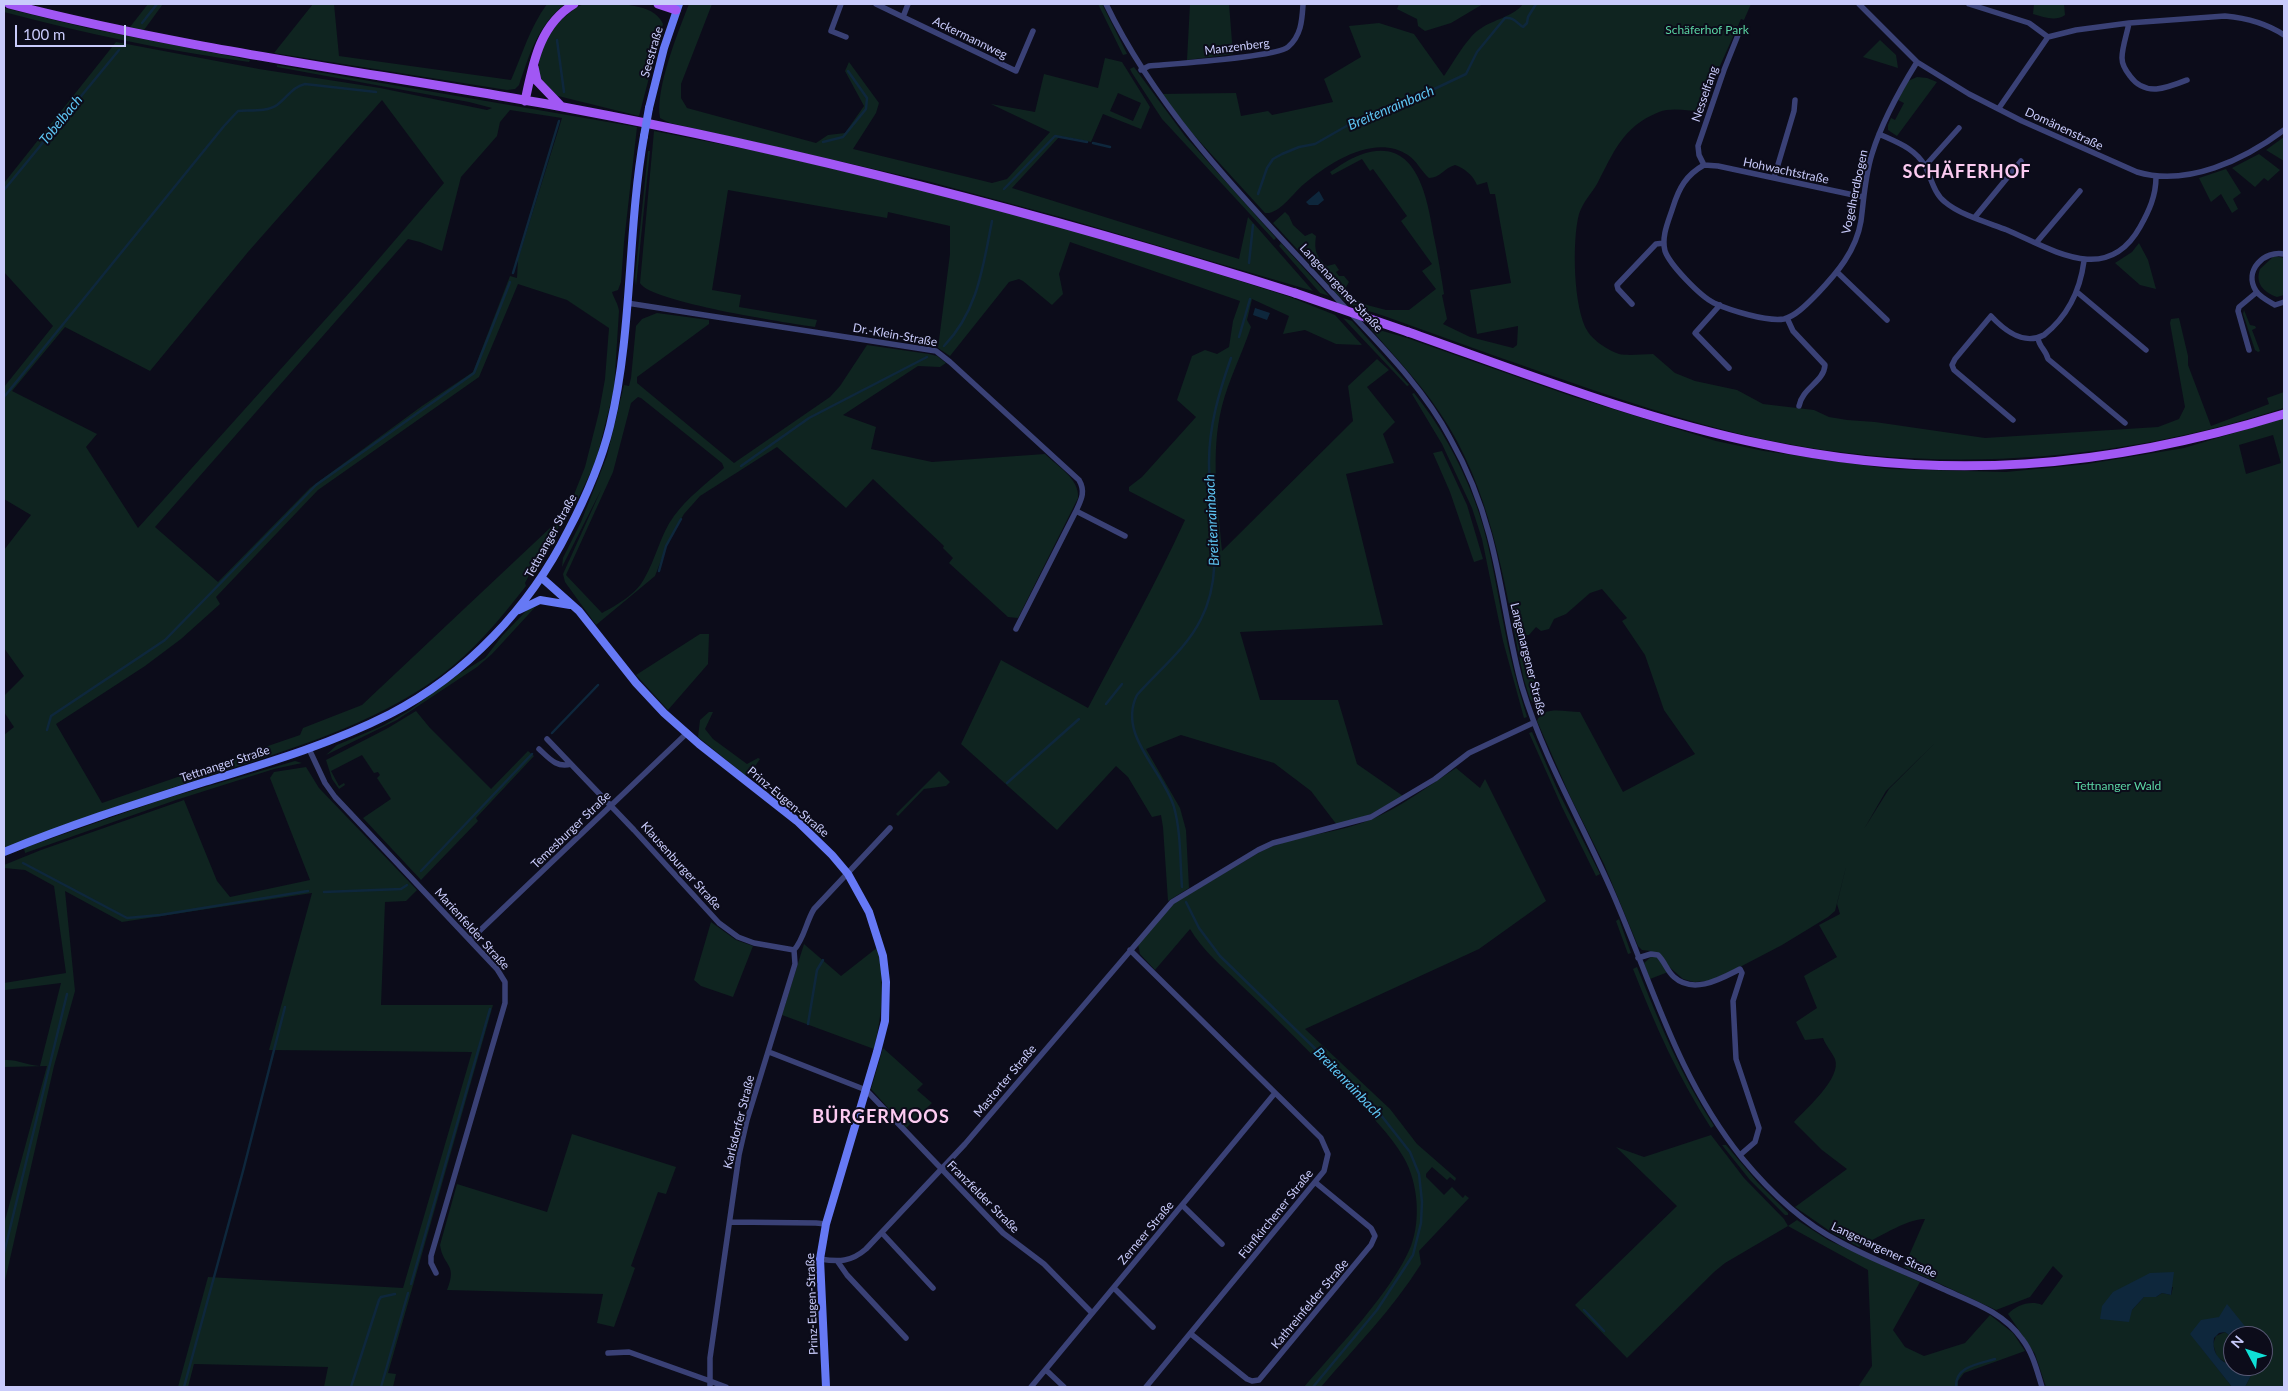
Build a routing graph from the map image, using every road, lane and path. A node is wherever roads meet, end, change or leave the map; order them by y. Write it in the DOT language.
graph roads {
  1 [pos="9,4"];
  2 [pos="574,4"];
  3 [pos="658,4"];
  4 [pos="841,4"];
  5 [pos="876,4"];
  6 [pos="908,4"];
  7 [pos="1106,4"];
  8 [pos="1859,4"];
  9 [pos="1969,4"];
  10 [pos="1303,5"];
  11 [pos="678,7"];
  12 [pos="904,17"];
  13 [pos="2129,23"];
  14 [pos="1740,30"];
  15 [pos="1033,31"];
  16 [pos="2284,35"];
  17 [pos="846,37"];
  18 [pos="2048,38"];
  19 [pos="1917,62"];
  20 [pos="533,65"];
  21 [pos="1141,70"];
  22 [pos="2187,80"];
  23 [pos="525,100"];
  24 [pos="1795,100"];
  25 [pos="561,106"];
  26 [pos="1999,108"];
  27 [pos="1959,128"];
  28 [pos="2284,130"];
  29 [pos="1879,134"];
  30 [pos="644,136"];
  31 [pos="2021,161"];
  32 [pos="1704,165"];
  33 [pos="1924,166"];
  34 [pos="2156,177"];
  35 [pos="1774,178"];
  36 [pos="2080,191"];
  37 [pos="1863,197"];
  38 [pos="1975,217"];
  39 [pos="1664,243"];
  40 [pos="2036,243"];
  41 [pos="2284,254"];
  42 [pos="2084,261"];
  43 [pos="1837,272"];
  44 [pos="2077,292"];
  45 [pos="2257,292"];
  46 [pos="2284,302"];
  47 [pos="627,303"];
  48 [pos="1632,304"];
  49 [pos="1720,305"];
  50 [pos="1787,318"];
  51 [pos="1887,320"];
  52 [pos="2038,338"];
  53 [pos="2146,350"];
  54 [pos="2249,350"];
  55 [pos="1729,368"];
  56 [pos="1799,406"];
  57 [pos="2284,414"];
  58 [pos="2013,420"];
  59 [pos="2125,423"];
  60 [pos="1076,512"];
  61 [pos="1124,536"];
  62 [pos="542,578"];
  63 [pos="573,606"];
  64 [pos="513,614"];
  65 [pos="1016,629"];
  66 [pos="1533,723"];
  67 [pos="686,734"];
  68 [pos="547,739"];
  69 [pos="309,749"];
  70 [pos="539,749"];
  71 [pos="571,764"];
  72 [pos="611,805"];
  73 [pos="890,828"];
  74 [pos="4,852"];
  75 [pos="848,874"];
  76 [pos="470,940"];
  77 [pos="794,950"];
  78 [pos="1130,950"];
  79 [pos="1638,958"];
  80 [pos="768,1052"];
  81 [pos="866,1090"];
  82 [pos="1275,1093"];
  83 [pos="1740,1155"];
  84 [pos="941,1170"];
  85 [pos="1315,1182"];
  86 [pos="1182,1205"];
  87 [pos="731,1222"];
  88 [pos="826,1224"];
  89 [pos="882,1233"];
  90 [pos="1222,1244"];
  91 [pos="820,1259"];
  92 [pos="838,1262"];
  93 [pos="436,1273"];
  94 [pos="933,1288"];
  95 [pos="1114,1288"];
  96 [pos="1092,1313"];
  97 [pos="1153,1327"];
  98 [pos="1191,1334"];
  99 [pos="906,1338"];
  100 [pos="608,1353"];
  101 [pos="1046,1370"];
  102 [pos="710,1384"];
  103 [pos="726,1387"];
  104 [pos="826,1387"];
  105 [pos="1032,1387"];
  106 [pos="1064,1387"];
  107 [pos="1146,1387"];
  108 [pos="2042,1387"];
  1 -- 23 [label="main road"];
  2 -- 20 [label="main road"];
  3 -- 11 [label="main road"];
  4 -- 17 [label="street"];
  5 -- 12 [label="street, Ackermannweg"];
  6 -- 12 [label="street"];
  7 -- 21 [label="street, Langenargener Straße"];
  8 -- 19 [label="street, Domänenstraße"];
  9 -- 18 [label="street"];
  10 -- 21 [label="street, Manzenberg"];
  11 -- 30 [label="main road, Seestraße, bridge"];
  12 -- 15 [label="street, Ackermannweg"];
  13 -- 16 [label="street"];
  13 -- 18 [label="street"];
  13 -- 22 [label="street"];
  14 -- 32 [label="street, Nesselfang"];
  18 -- 26 [label="street"];
  19 -- 26 [label="street, Domänenstraße"];
  19 -- 29 [label="street, Vogelherdbogen"];
  20 -- 23 [label="main road"];
  20 -- 25 [label="main road"];
  21 -- 66 [label="street, Langenargener Straße"];
  23 -- 25 [label="main road"];
  24 -- 35 [label="street"];
  25 -- 57 [label="main road, bridge"];
  26 -- 34 [label="street, Domänenstraße"];
  27 -- 33 [label="street"];
  28 -- 34 [label="street, Domänenstraße"];
  29 -- 33 [label="street"];
  29 -- 37 [label="street, Vogelherdbogen"];
  30 -- 47 [label="main road, Tettnanger Straße"];
  31 -- 38 [label="street"];
  32 -- 35 [label="street, Hohwachtstraße"];
  32 -- 39 [label="street"];
  33 -- 38 [label="street"];
  34 -- 42 [label="street"];
  35 -- 37 [label="street, Hohwachtstraße"];
  36 -- 40 [label="street"];
  37 -- 43 [label="street, Vogelherdbogen"];
  38 -- 40 [label="street"];
  39 -- 48 [label="street"];
  39 -- 49 [label="street"];
  40 -- 42 [label="street"];
  41 -- 45 [label="street"];
  42 -- 44 [label="street"];
  43 -- 50 [label="street, Vogelherdbogen"];
  43 -- 51 [label="street"];
  44 -- 52 [label="street"];
  44 -- 53 [label="street"];
  45 -- 46 [label="street"];
  45 -- 54 [label="street"];
  47 -- 60 [label="street, Dr.-Klein-Straße"];
  47 -- 62 [label="main road, Tettnanger Straße"];
  49 -- 50 [label="street"];
  49 -- 55 [label="street"];
  50 -- 56 [label="street"];
  52 -- 58 [label="street"];
  52 -- 59 [label="street"];
  60 -- 61 [label="street"];
  60 -- 65 [label="street, Dr.-Klein-Straße"];
  62 -- 63 [label="main road, Prinz-Eugen-Straße"];
  62 -- 64 [label="main road, Tettnanger Straße"];
  63 -- 64 [label="main road"];
  63 -- 67 [label="main road, Prinz-Eugen-Straße"];
  64 -- 69 [label="main road, Tettnanger Straße"];
  66 -- 78 [label="street, Mastorter Straße"];
  66 -- 79 [label="street, Langenargener Straße"];
  67 -- 72 [label="street, Temesburger Straße"];
  67 -- 75 [label="main road, Prinz-Eugen-Straße"];
  68 -- 71 [label="street, Klausenburger Straße"];
  69 -- 74 [label="main road, Tettnanger Straße"];
  69 -- 76 [label="street, Marienfelder Straße"];
  70 -- 71 [label="street, Klausenburger Straße"];
  71 -- 72 [label="street, Klausenburger Straße"];
  72 -- 76 [label="street, Temesburger Straße"];
  72 -- 77 [label="street, Klausenburger Straße"];
  73 -- 75 [label="street, Karlsdorfer Straße"];
  75 -- 77 [label="street, Karlsdorfer Straße"];
  75 -- 81 [label="main road, Prinz-Eugen-Straße"];
  76 -- 93 [label="street, Marienfelder Straße"];
  77 -- 80 [label="street, Karlsdorfer Straße"];
  78 -- 82 [label="street, Fünfkirchener Straße"];
  78 -- 84 [label="street, Mastorter Straße"];
  79 -- 83 [label="street, Langenargener Straße"];
  79 -- 83 [label="street"];
  80 -- 81 [label="street"];
  80 -- 87 [label="street, Karlsdorfer Straße"];
  81 -- 84 [label="street, Franzfelder Straße"];
  81 -- 88 [label="main road, Prinz-Eugen-Straße"];
  82 -- 85 [label="street, Fünfkirchener Straße"];
  82 -- 86 [label="street, Zerneer Straße"];
  83 -- 108 [label="street, Langenargener Straße"];
  84 -- 89 [label="street, Mastorter Straße"];
  84 -- 96 [label="street, Franzfelder Straße"];
  85 -- 98 [label="street, Fünfkirchener Straße"];
  85 -- 98 [label="street, Kathreinfelder Straße"];
  86 -- 90 [label="street"];
  86 -- 95 [label="street, Zerneer Straße"];
  87 -- 88 [label="street"];
  87 -- 102 [label="street, Karlsdorfer Straße"];
  88 -- 91 [label="main road, Prinz-Eugen-Straße"];
  89 -- 92 [label="street, Mastorter Straße"];
  89 -- 94 [label="street"];
  91 -- 92 [label="street"];
  91 -- 104 [label="main road, Prinz-Eugen-Straße"];
  92 -- 99 [label="street"];
  95 -- 96 [label="street, Zerneer Straße"];
  95 -- 97 [label="street"];
  96 -- 101 [label="street, Zerneer Straße"];
  98 -- 107 [label="street, Fünfkirchener Straße"];
  100 -- 102 [label="street"];
  101 -- 105 [label="street, Zerneer Straße"];
  101 -- 106 [label="street"];
  102 -- 103 [label="street"];
}
